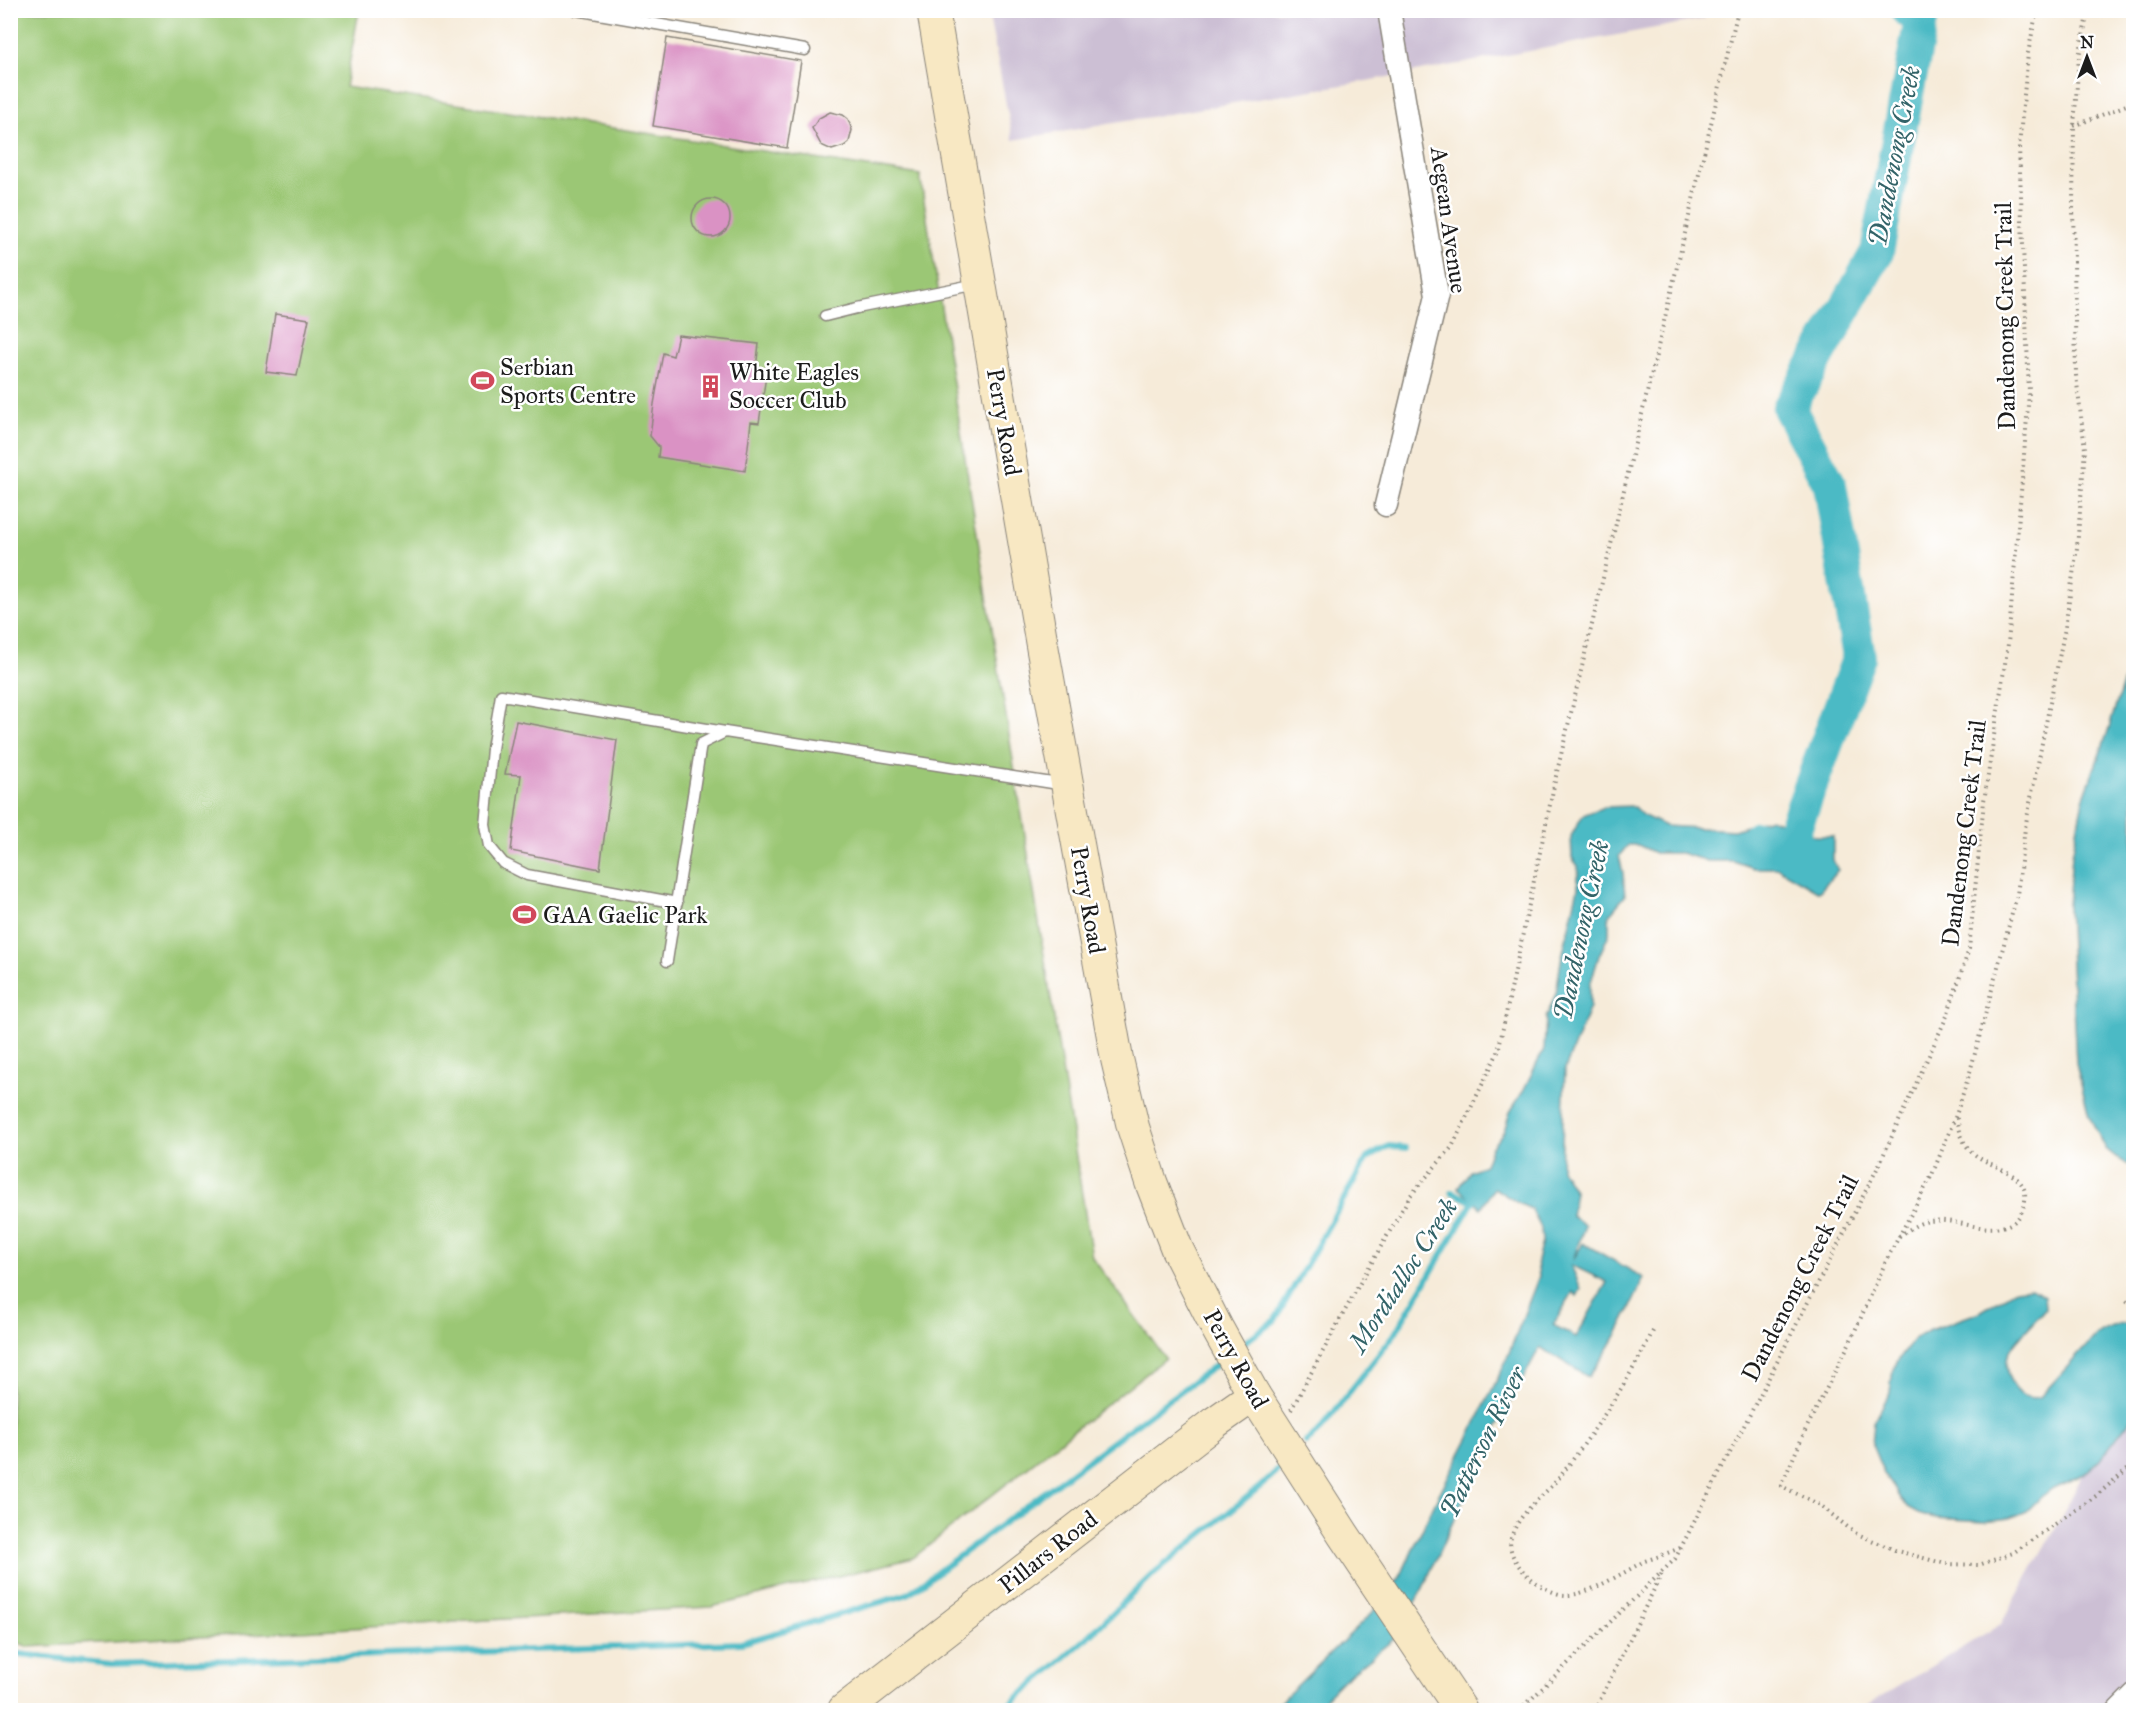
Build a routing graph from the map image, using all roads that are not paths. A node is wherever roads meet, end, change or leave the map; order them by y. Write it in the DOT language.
graph roads {
  1 [pos="933,10"];
  2 [pos="1389,10"];
  3 [pos="579,11"];
  4 [pos="805,50"];
  5 [pos="980,283"];
  6 [pos="825,316"];
  7 [pos="1386,505"];
  8 [pos="725,732"];
  9 [pos="1067,785"];
  10 [pos="677,903"];
  11 [pos="667,961"];
  12 [pos="1254,1395"];
  13 [pos="2133,1695"];
  14 [pos="844,1710"];
  15 [pos="1461,1710"];
  16 [pos="2119,1710"];
  1 -- 5 [label="main road, Perry Road"];
  2 -- 7 [label="street, Aegean Avenue"];
  3 -- 4 [label="lane"];
  5 -- 6 [label="lane"];
  5 -- 9 [label="main road, Perry Road"];
  8 -- 9 [label="lane"];
  8 -- 10 [label="lane"];
  8 -- 10 [label="lane"];
  9 -- 12 [label="main road, Perry Road"];
  10 -- 11 [label="lane"];
  12 -- 14 [label="main road, Pillars Road"];
  12 -- 15 [label="main road, Perry Road"];
  13 -- 16 [label="street"];
}
